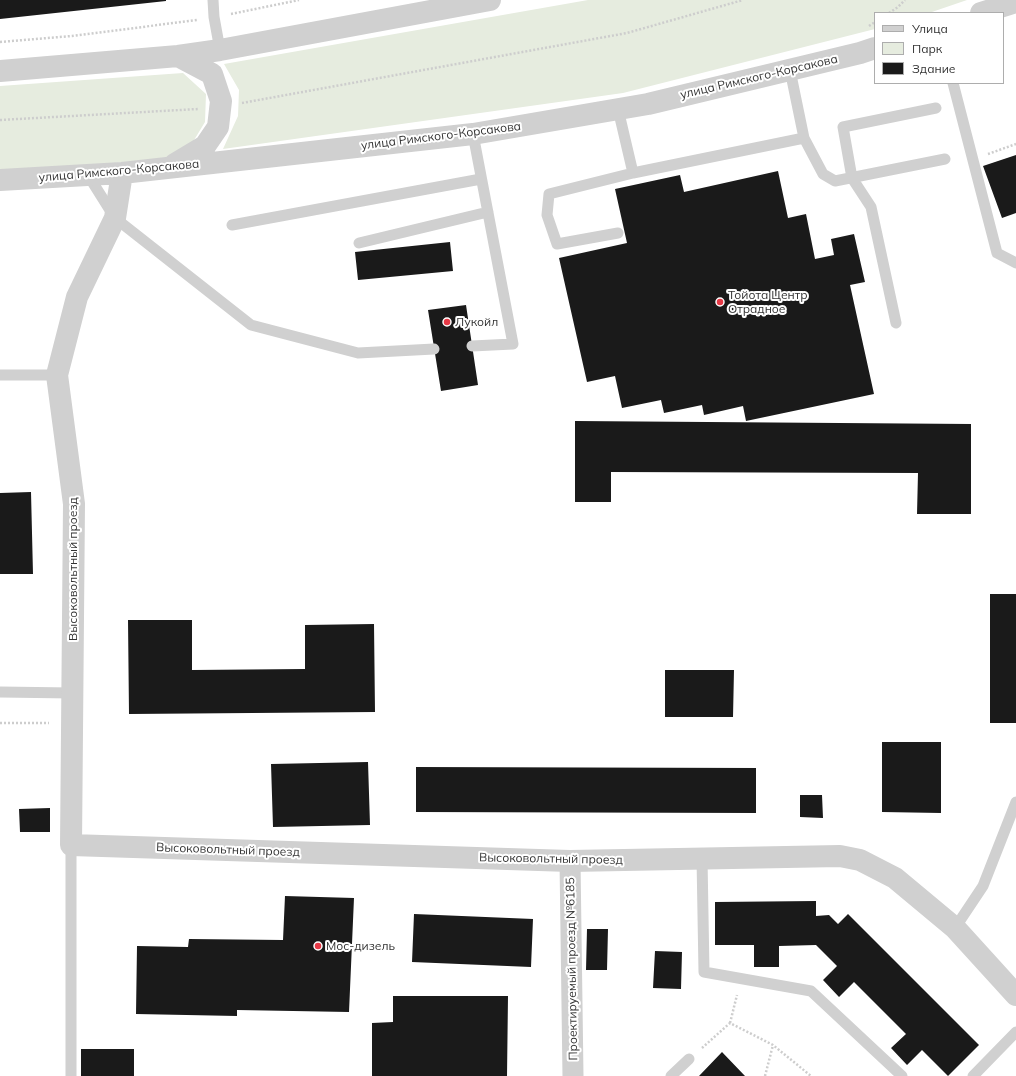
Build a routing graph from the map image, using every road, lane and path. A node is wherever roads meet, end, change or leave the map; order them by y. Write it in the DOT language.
graph roads {
  1 [pos="213,0"];
  2 [pos="299,0"];
  3 [pos="490,0"];
  4 [pos="742,0"];
  5 [pos="905,0"];
  6 [pos="1016,2"];
  7 [pos="890,12"];
  8 [pos="984,12"];
  9 [pos="214,17"];
  10 [pos="0,42"];
  11 [pos="874,48"];
  12 [pos="220,50"];
  13 [pos="178,56"];
  14 [pos="790,70"];
  15 [pos="0,71"];
  16 [pos="953,84"];
  17 [pos="220,108"];
  18 [pos="936,108"];
  19 [pos="618,109"];
  20 [pos="0,120"];
  21 [pos="473,134"];
  22 [pos="804,138"];
  23 [pos="1016,144"];
  24 [pos="945,160"];
  25 [pos="972,160"];
  26 [pos="169,167"];
  27 [pos="122,173"];
  28 [pos="633,173"];
  29 [pos="88,175"];
  30 [pos="852,178"];
  31 [pos="481,179"];
  32 [pos="0,180"];
  33 [pos="488,212"];
  34 [pos="115,218"];
  35 [pos="232,225"];
  36 [pos="618,233"];
  37 [pos="359,243"];
  38 [pos="1016,263"];
  39 [pos="896,323"];
  40 [pos="472,346"];
  41 [pos="434,349"];
  42 [pos="0,375"];
  43 [pos="57,375"];
  44 [pos="0,692"];
  45 [pos="72,693"];
  46 [pos="0,723"];
  47 [pos="72,723"];
  48 [pos="1016,802"];
  49 [pos="71,845"];
  50 [pos="702,858"];
  51 [pos="570,861"];
  52 [pos="956,928"];
  53 [pos="742,979"];
  54 [pos="1016,995"];
  55 [pos="730,1023"];
  56 [pos="1016,1032"];
  57 [pos="773,1045"];
  58 [pos="689,1059"];
  59 [pos="71,1076"];
  60 [pos="573,1076"];
  61 [pos="670,1076"];
  62 [pos="765,1076"];
  63 [pos="811,1076"];
  64 [pos="902,1076"];
  65 [pos="973,1076"];
  1 -- 9 [label="lane"];
  2 -- 9 [label="path"];
  3 -- 12 [label="street"];
  4 -- 17 [label="path"];
  5 -- 7 [label="path"];
  6 -- 8 [label="street"];
  9 -- 10 [label="path"];
  9 -- 12 [label="lane"];
  11 -- 14 [label="street, улица Римского-Корсакова"];
  12 -- 13 [label="street"];
  13 -- 15 [label="street"];
  13 -- 17 [label="street"];
  14 -- 19 [label="street, улица Римского-Корсакова"];
  14 -- 22 [label="lane"];
  16 -- 25 [label="lane"];
  17 -- 20 [label="path"];
  17 -- 26 [label="street"];
  18 -- 30 [label="lane"];
  19 -- 21 [label="street, улица Римского-Корсакова"];
  19 -- 28 [label="lane"];
  21 -- 26 [label="street, улица Римского-Корсакова"];
  21 -- 31 [label="lane"];
  22 -- 28 [label="lane"];
  22 -- 30 [label="lane"];
  23 -- 25 [label="path"];
  24 -- 30 [label="lane"];
  25 -- 38 [label="lane"];
  26 -- 27 [label="street, улица Римского-Корсакова"];
  27 -- 29 [label="street, улица Римского-Корсакова"];
  27 -- 34 [label="street, Высоковольтный проезд"];
  28 -- 36 [label="lane"];
  29 -- 32 [label="street, улица Римского-Корсакова"];
  29 -- 34 [label="lane"];
  30 -- 39 [label="lane"];
  31 -- 33 [label="lane"];
  31 -- 35 [label="lane"];
  33 -- 37 [label="lane"];
  33 -- 40 [label="lane"];
  34 -- 41 [label="lane"];
  34 -- 43 [label="street, Высоковольтный проезд"];
  42 -- 43 [label="lane"];
  43 -- 45 [label="street, Высоковольтный проезд"];
  44 -- 45 [label="lane"];
  45 -- 47 [label="street, Высоковольтный проезд"];
  46 -- 47 [label="path"];
  47 -- 49 [label="street, Высоковольтный проезд"];
  48 -- 52 [label="lane"];
  49 -- 51 [label="street, Высоковольтный проезд"];
  49 -- 59 [label="lane"];
  50 -- 51 [label="street, Высоковольтный проезд"];
  50 -- 52 [label="street, Высоковольтный проезд"];
  50 -- 53 [label="lane"];
  51 -- 60 [label="street, Проектируемый проезд №6185"];
  52 -- 54 [label="street, Высоковольтный проезд"];
  53 -- 55 [label="path"];
  53 -- 64 [label="lane"];
  55 -- 57 [label="path"];
  55 -- 58 [label="path"];
  56 -- 65 [label="lane"];
  57 -- 62 [label="path"];
  57 -- 63 [label="path"];
  58 -- 61 [label="lane"];
}
